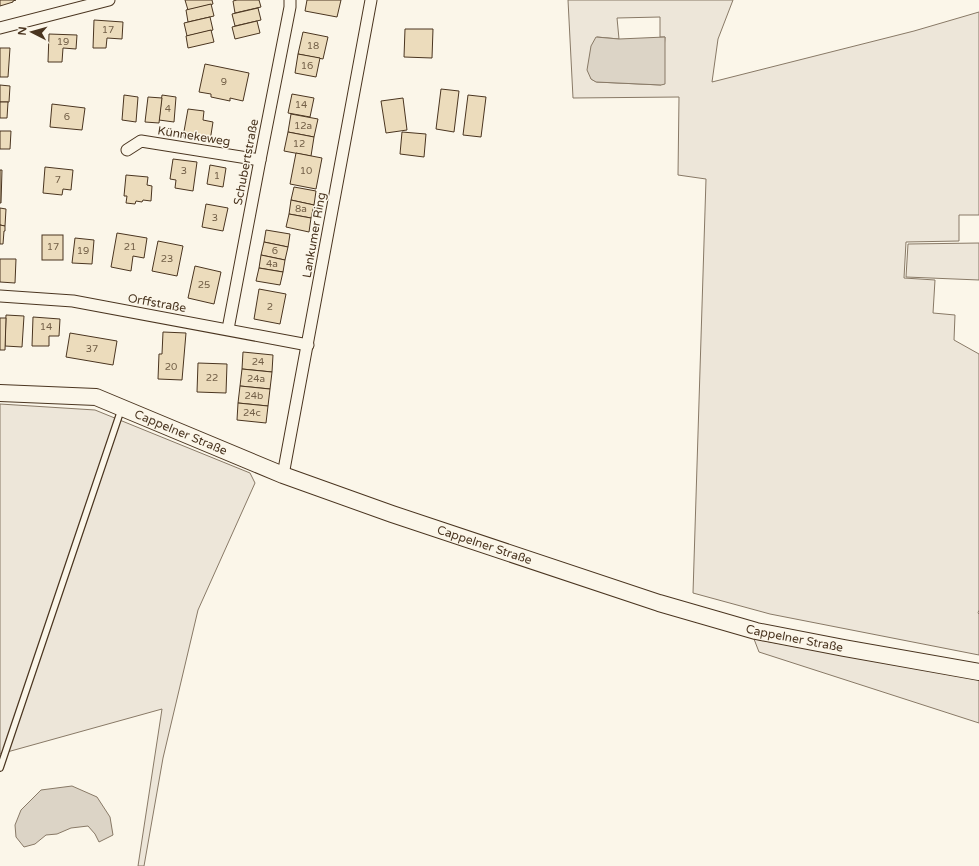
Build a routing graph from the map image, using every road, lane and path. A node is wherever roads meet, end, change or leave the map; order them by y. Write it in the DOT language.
graph roads {
  1 [pos="109,0"];
  2 [pos="290,0"];
  3 [pos="371,0"];
  4 [pos="0,28"];
  5 [pos="127,150"];
  6 [pos="260,160"];
  7 [pos="0,296"];
  8 [pos="228,329"];
  9 [pos="308,345"];
  10 [pos="0,393"];
  11 [pos="122,408"];
  12 [pos="283,475"];
  13 [pos="979,672"];
  14 [pos="0,768"];
  1 -- 4 [label="street"];
  2 -- 6 [label="street, Schubertstraße"];
  3 -- 9 [label="street, Lankumer Ring"];
  5 -- 6 [label="street, Künnekeweg"];
  6 -- 8 [label="street, Schubertstraße"];
  7 -- 8 [label="street, Orffstraße"];
  8 -- 9 [label="street, Orffstraße"];
  9 -- 12 [label="street, Lankumer Ring"];
  10 -- 11 [label="street, Cappelner Straße"];
  11 -- 12 [label="street, Cappelner Straße"];
  11 -- 14 [label="lane"];
  12 -- 13 [label="street, Cappelner Straße"];
}
